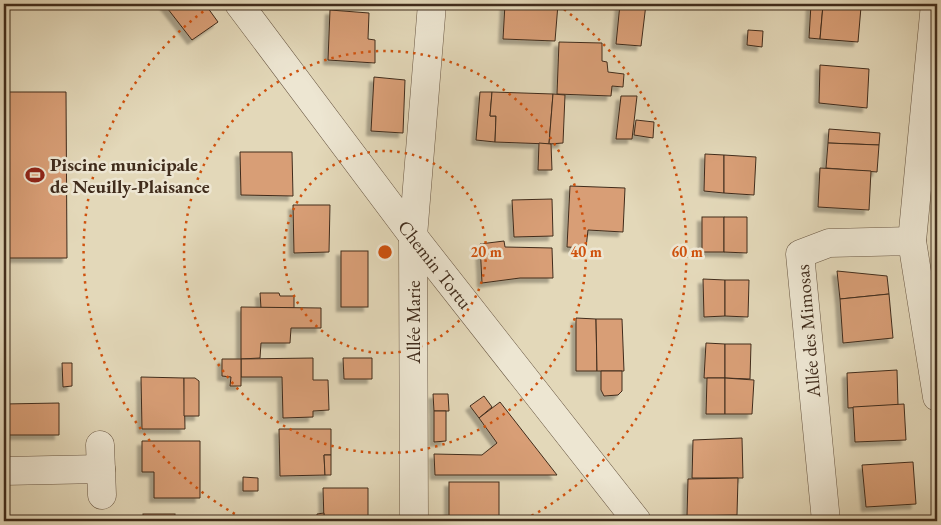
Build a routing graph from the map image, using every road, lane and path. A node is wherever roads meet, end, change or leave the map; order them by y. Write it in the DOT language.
graph roads {
  1 [pos="239,4"];
  2 [pos="432,4"];
  3 [pos="935,4"];
  4 [pos="413,236"];
  5 [pos="912,241"];
  6 [pos="937,397"];
  7 [pos="101,470"];
  8 [pos="4,471"];
  9 [pos="414,521"];
  10 [pos="637,521"];
  11 [pos="826,521"];
  1 -- 4 [label="street, Chemin Tortu"];
  2 -- 4 [label="street, Allée Marie"];
  3 -- 5 [label="street"];
  4 -- 9 [label="street, Allée Marie"];
  4 -- 10 [label="street, Chemin Tortu"];
  5 -- 6 [label="street"];
  5 -- 11 [label="street, Allée des Mimosas"];
  7 -- 8 [label="street"];
}
